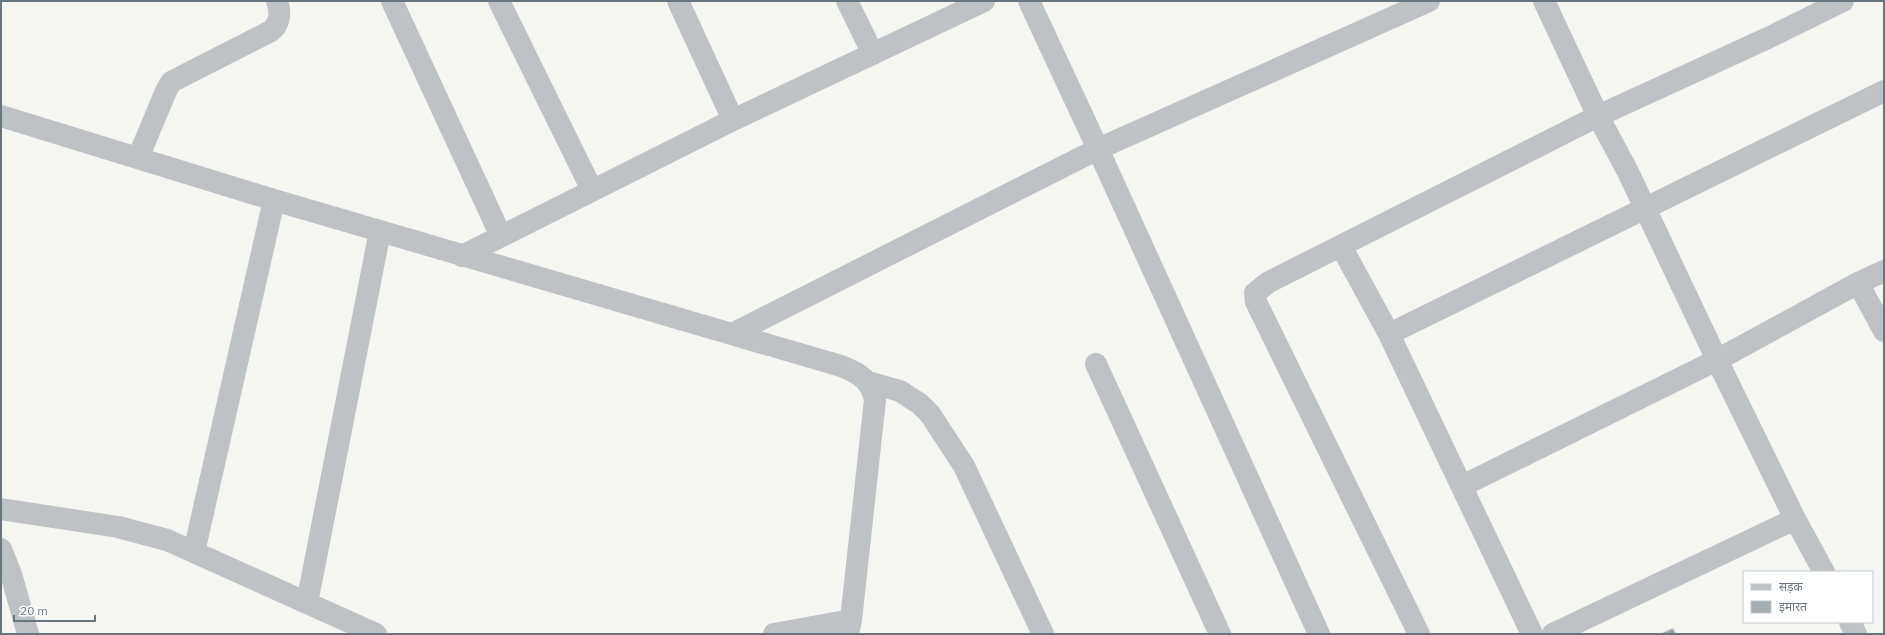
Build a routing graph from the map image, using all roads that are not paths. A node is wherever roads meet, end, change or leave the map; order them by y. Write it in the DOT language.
graph roads {
  1 [pos="277,1"];
  2 [pos="392,1"];
  3 [pos="499,1"];
  4 [pos="678,1"];
  5 [pos="847,1"];
  6 [pos="984,1"];
  7 [pos="1029,1"];
  8 [pos="1429,1"];
  9 [pos="1544,1"];
  10 [pos="1843,1"];
  11 [pos="873,54"];
  12 [pos="1884,91"];
  13 [pos="1,116"];
  14 [pos="1598,116"];
  15 [pos="733,120"];
  16 [pos="1098,150"];
  17 [pos="138,158"];
  18 [pos="592,190"];
  19 [pos="274,200"];
  20 [pos="1645,209"];
  21 [pos="380,231"];
  22 [pos="501,236"];
  23 [pos="1341,246"];
  24 [pos="462,256"];
  25 [pos="1884,271"];
  26 [pos="1858,283"];
  27 [pos="1884,331"];
  28 [pos="732,334"];
  29 [pos="1389,334"];
  30 [pos="1717,360"];
  31 [pos="1096,364"];
  32 [pos="868,382"];
  33 [pos="1462,486"];
  34 [pos="1,509"];
  35 [pos="1795,519"];
  36 [pos="1,549"];
  37 [pos="194,552"];
  38 [pos="1823,571"];
  39 [pos="307,603"];
  40 [pos="1850,623"];
  41 [pos="849,627"];
  42 [pos="28,634"];
  43 [pos="376,634"];
  44 [pos="774,634"];
  45 [pos="1043,634"];
  46 [pos="1220,634"];
  47 [pos="1319,634"];
  48 [pos="1419,634"];
  49 [pos="1532,634"];
  50 [pos="1553,634"];
  51 [pos="1856,634"];
  1 -- 17 [label="street"];
  2 -- 22 [label="street"];
  3 -- 18 [label="street"];
  4 -- 15 [label="street"];
  5 -- 11 [label="street"];
  6 -- 11 [label="street"];
  7 -- 16 [label="street"];
  8 -- 16 [label="street"];
  9 -- 14 [label="street"];
  10 -- 14 [label="street"];
  11 -- 15 [label="street"];
  12 -- 20 [label="street"];
  13 -- 17 [label="street"];
  14 -- 20 [label="street"];
  14 -- 23 [label="street"];
  15 -- 18 [label="street"];
  16 -- 28 [label="street"];
  16 -- 47 [label="street"];
  17 -- 19 [label="street"];
  18 -- 22 [label="street"];
  19 -- 21 [label="street"];
  19 -- 37 [label="street"];
  20 -- 29 [label="street"];
  20 -- 30 [label="street"];
  21 -- 24 [label="street"];
  21 -- 39 [label="street"];
  22 -- 24 [label="street"];
  23 -- 29 [label="street"];
  23 -- 48 [label="street"];
  24 -- 28 [label="street"];
  25 -- 26 [label="street"];
  26 -- 27 [label="street"];
  26 -- 30 [label="street"];
  28 -- 32 [label="street"];
  29 -- 33 [label="street"];
  30 -- 33 [label="street"];
  30 -- 35 [label="street"];
  31 -- 46 [label="street"];
  32 -- 41 [label="street"];
  32 -- 45 [label="street"];
  33 -- 49 [label="street"];
  34 -- 37 [label="street"];
  35 -- 38 [label="street"];
  35 -- 50 [label="street"];
  36 -- 42 [label="street"];
  37 -- 39 [label="street"];
  39 -- 43 [label="street"];
  40 -- 51 [label="street"];
  41 -- 44 [label="street"];
}
